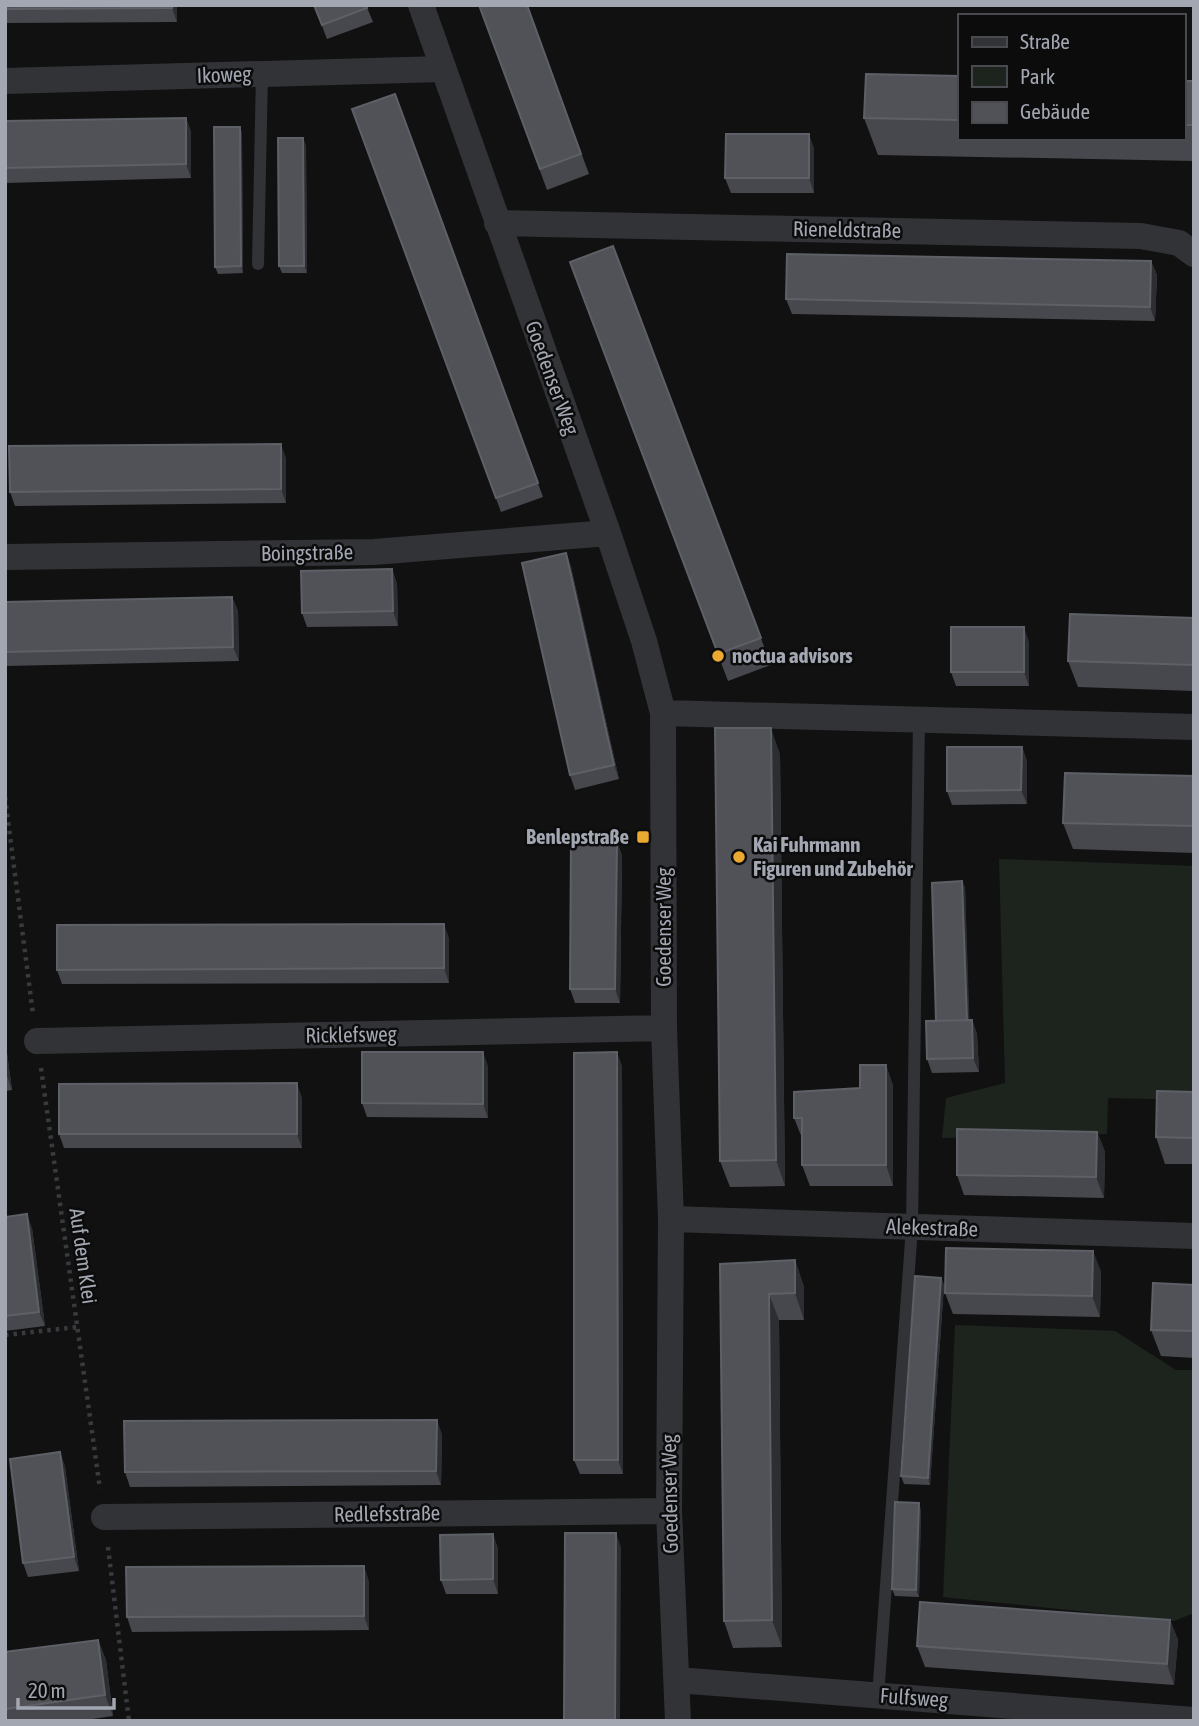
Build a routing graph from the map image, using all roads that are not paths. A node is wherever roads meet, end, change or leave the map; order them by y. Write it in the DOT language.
graph roads {
  1 [pos="421,5"];
  2 [pos="442,69"];
  3 [pos="262,74"];
  4 [pos="5,81"];
  5 [pos="497,223"];
  6 [pos="1194,254"];
  7 [pos="258,264"];
  8 [pos="608,533"];
  9 [pos="5,557"];
  10 [pos="663,713"];
  11 [pos="919,719"];
  12 [pos="1194,727"];
  13 [pos="664,1028"];
  14 [pos="37,1041"];
  15 [pos="671,1219"];
  16 [pos="912,1227"];
  17 [pos="1194,1237"];
  18 [pos="669,1511"];
  19 [pos="104,1517"];
  20 [pos="677,1680"];
  21 [pos="878,1696"];
  22 [pos="1194,1720"];
  23 [pos="678,1721"];
  1 -- 2 [label="street, Goedenser Weg"];
  2 -- 3 [label="street, Ikoweg"];
  2 -- 5 [label="street, Goedenser Weg"];
  3 -- 4 [label="street, Ikoweg"];
  3 -- 7 [label="lane"];
  5 -- 6 [label="street, Rieneldstraße"];
  5 -- 8 [label="street, Goedenser Weg"];
  8 -- 9 [label="street, Boingstraße"];
  8 -- 10 [label="street, Goedenser Weg"];
  10 -- 11 [label="street"];
  10 -- 13 [label="street, Goedenser Weg"];
  11 -- 12 [label="street"];
  11 -- 16 [label="lane"];
  13 -- 14 [label="street, Ricklefsweg"];
  13 -- 15 [label="street, Goedenser Weg"];
  15 -- 16 [label="street, Alekestraße"];
  15 -- 18 [label="street, Goedenser Weg"];
  16 -- 17 [label="street, Alekestraße"];
  16 -- 21 [label="lane"];
  18 -- 19 [label="street, Redlefsstraße"];
  18 -- 20 [label="street, Goedenser Weg"];
  20 -- 21 [label="street, Fulfsweg"];
  20 -- 23 [label="street, Goedenser Weg"];
  21 -- 22 [label="street, Fulfsweg"];
}
